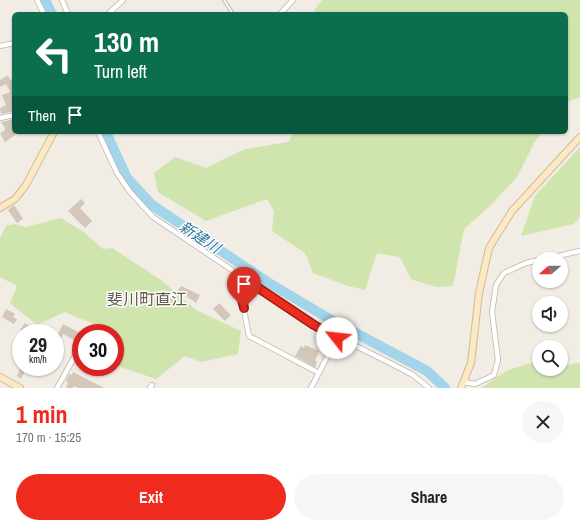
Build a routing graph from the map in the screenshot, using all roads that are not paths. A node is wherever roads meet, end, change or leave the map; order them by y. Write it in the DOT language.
graph roads {
  1 [pos="37,0"];
  2 [pos="62,0"];
  3 [pos="123,0"];
  4 [pos="224,0"];
  5 [pos="293,0"];
  6 [pos="43,12"];
  7 [pos="67,12"];
  8 [pos="110,12"];
  9 [pos="232,12"];
  10 [pos="282,12"];
  11 [pos="12,43"];
  12 [pos="0,46"];
  13 [pos="12,115"];
  14 [pos="0,118"];
  15 [pos="53,134"];
  16 [pos="99,134"];
  17 [pos="580,136"];
  18 [pos="0,208"];
  19 [pos="580,251"];
  20 [pos="568,254"];
  21 [pos="532,262"];
  22 [pos="248,281"];
  23 [pos="337,338"];
  24 [pos="72,361"];
  25 [pos="319,373"];
  26 [pos="0,378"];
  27 [pos="462,385"];
  28 [pos="20,388"];
  29 [pos="57,388"];
  30 [pos="311,388"];
  31 [pos="429,388"];
  1 -- 6 [label="street"];
  2 -- 7 [label="street"];
  3 -- 8 [label="street"];
  4 -- 9 [label="lane"];
  5 -- 10 [label="street"];
  11 -- 12 [label="street"];
  13 -- 14 [label="street"];
  15 -- 18 [label="street"];
  16 -- 22 [label="street"];
  17 -- 27 [label="street"];
  19 -- 20 [label="street"];
  21 -- 27 [label="street"];
  22 -- 23 [label="street"];
  22 -- 25 [label="street"];
  23 -- 25 [label="street"];
  23 -- 31 [label="street"];
  24 -- 29 [label="street"];
  25 -- 30 [label="street"];
  26 -- 28 [label="street"];
}
